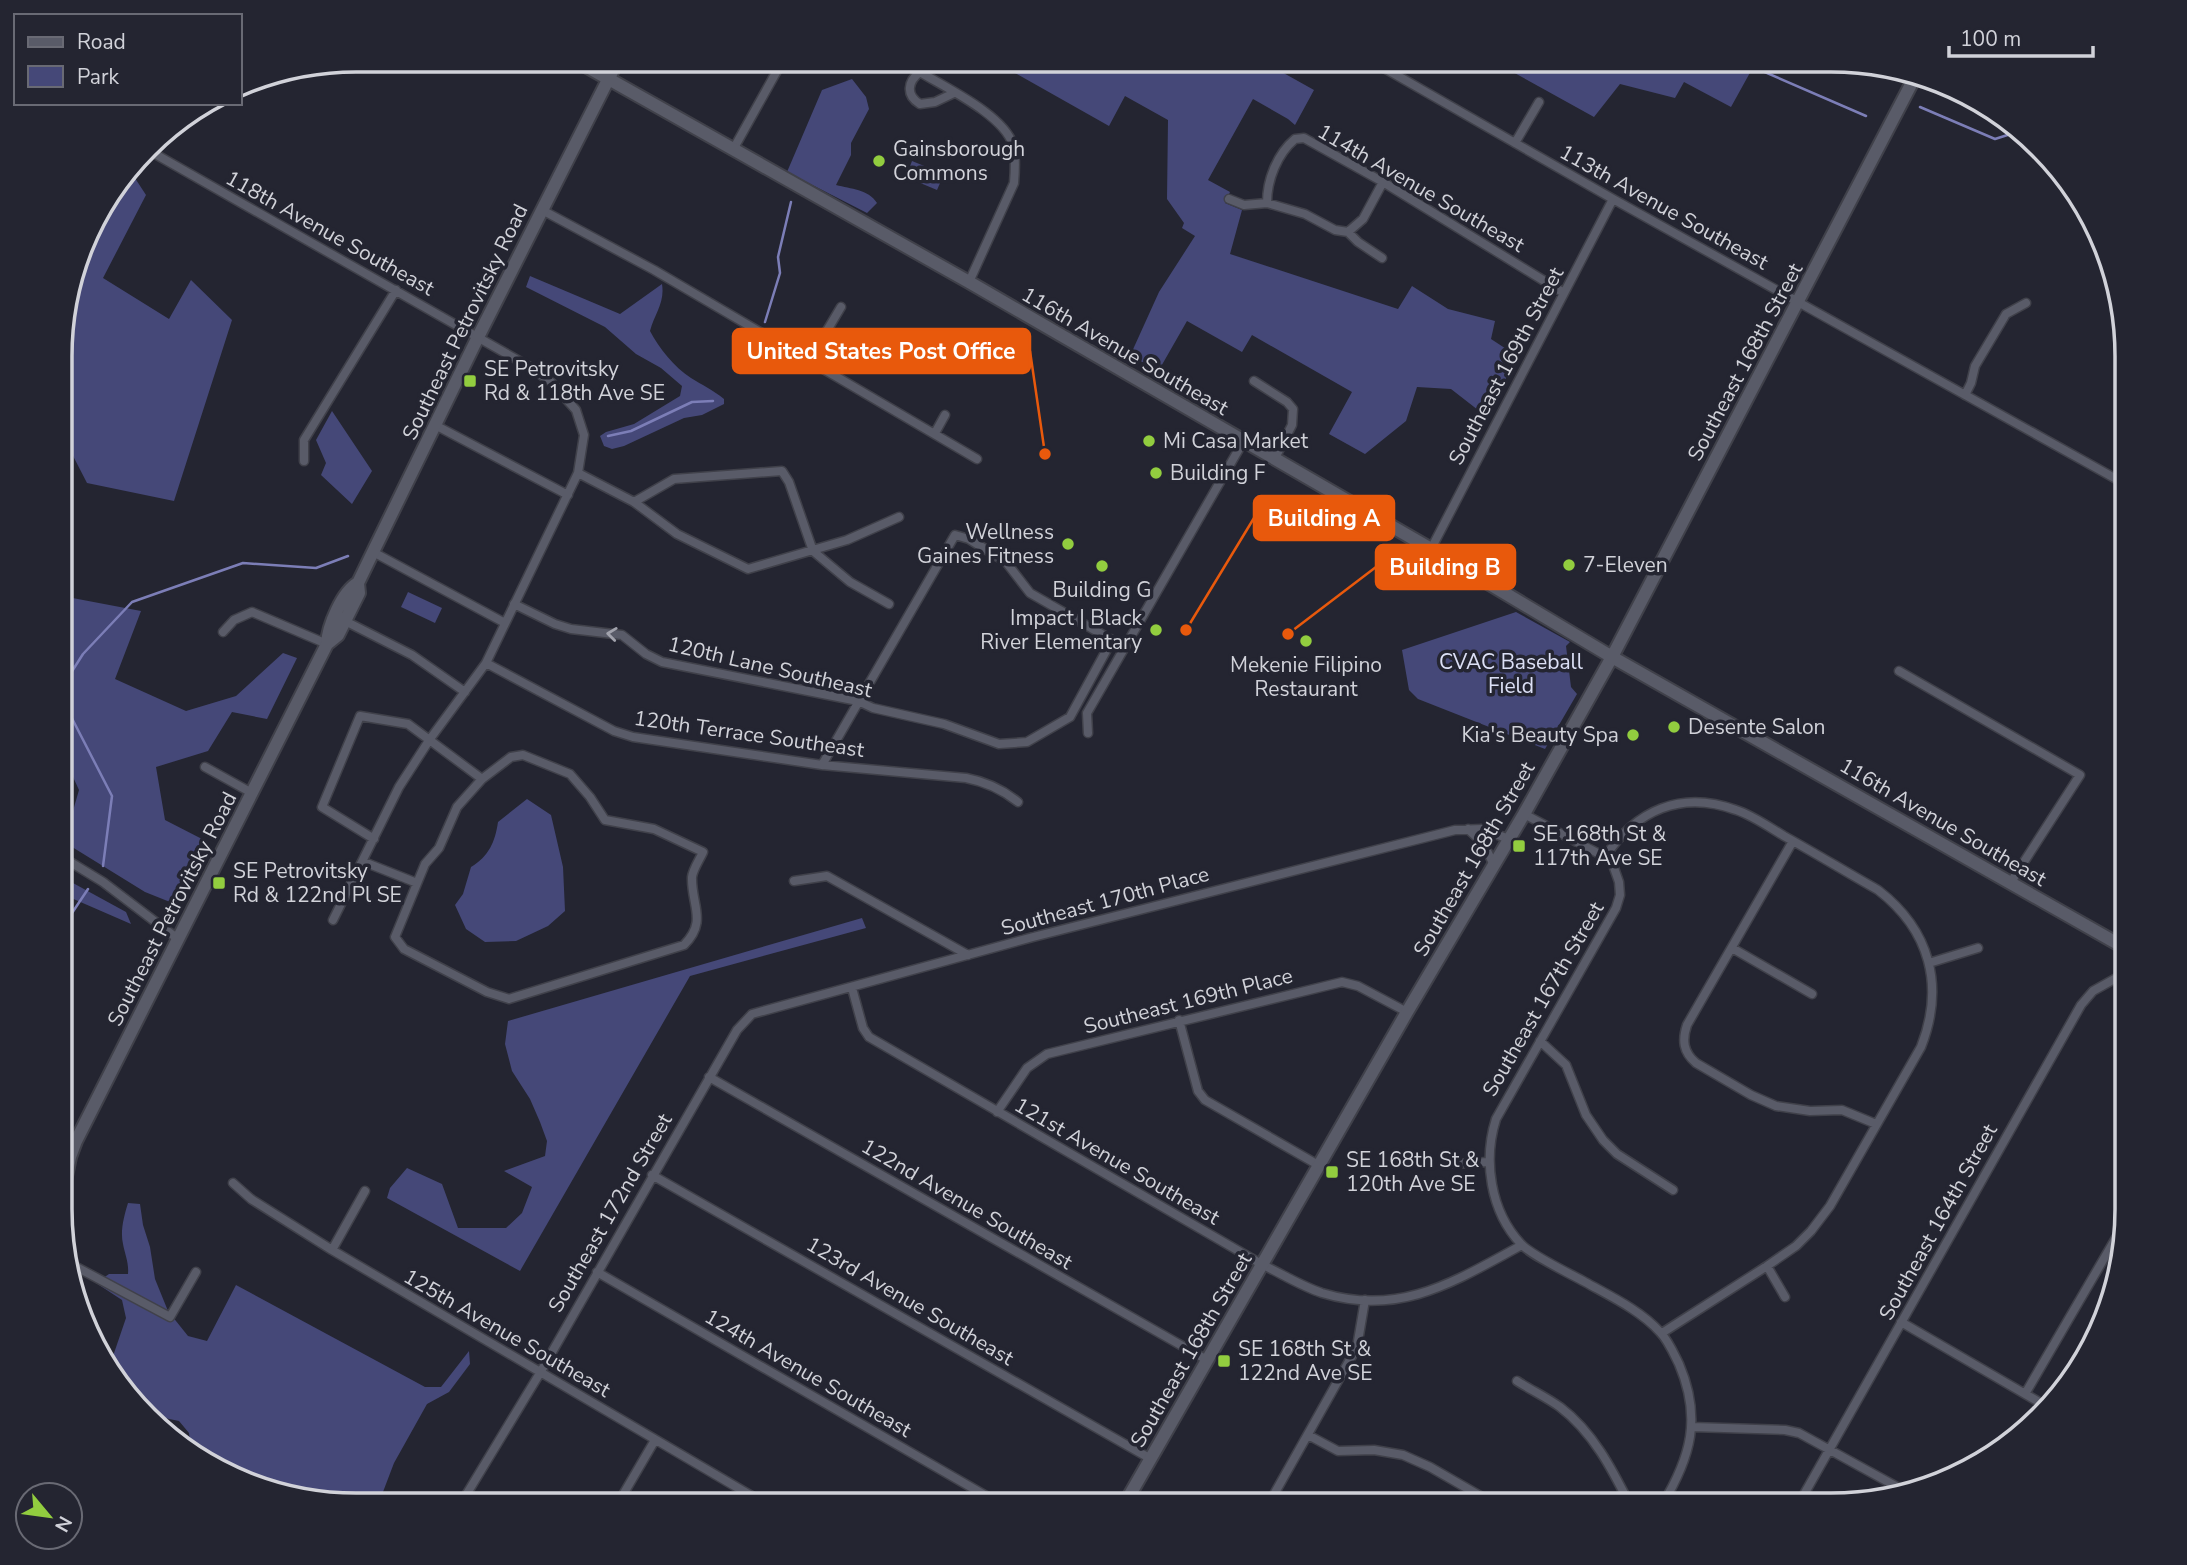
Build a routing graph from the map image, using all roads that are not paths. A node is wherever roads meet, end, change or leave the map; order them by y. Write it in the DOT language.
graph roads {
  1 [pos="597,72"];
  2 [pos="611,72"];
  3 [pos="776,72"];
  4 [pos="1391,72"];
  5 [pos="608,78"];
  6 [pos="1912,84"];
  7 [pos="954,93"];
  8 [pos="1539,102"];
  9 [pos="1515,143"];
  10 [pos="734,148"];
  11 [pos="156,154"];
  12 [pos="1383,182"];
  13 [pos="1229,199"];
  14 [pos="1613,199"];
  15 [pos="1267,203"];
  16 [pos="542,210"];
  17 [pos="1348,232"];
  18 [pos="1382,258"];
  19 [pos="969,282"];
  20 [pos="397,290"];
  21 [pos="1564,293"];
  22 [pos="1799,303"];
  23 [pos="2026,303"];
  24 [pos="841,307"];
  25 [pos="478,337"];
  26 [pos="810,359"];
  27 [pos="1254,381"];
  28 [pos="1965,395"];
  29 [pos="945,415"];
  30 [pos="435,425"];
  31 [pos="934,433"];
  32 [pos="1243,442"];
  33 [pos="977,459"];
  34 [pos="1273,460"];
  35 [pos="304,461"];
  36 [pos="579,472"];
  37 [pos="2115,478"];
  38 [pos="568,495"];
  39 [pos="634,502"];
  40 [pos="899,517"];
  41 [pos="1431,549"];
  42 [pos="813,551"];
  43 [pos="373,552"];
  44 [pos="358,583"];
  45 [pos="514,604"];
  46 [pos="889,604"];
  47 [pos="345,621"];
  48 [pos="505,623"];
  49 [pos="223,632"];
  50 [pos="327,644"];
  51 [pos="1612,657"];
  52 [pos="486,663"];
  53 [pos="1899,671"];
  54 [pos="465,692"];
  55 [pos="858,701"];
  56 [pos="1088,733"];
  57 [pos="430,739"];
  58 [pos="822,765"];
  59 [pos="205,767"];
  60 [pos="482,779"];
  61 [pos="252,793"];
  62 [pos="1018,802"];
  63 [pos="1524,814"];
  64 [pos="1468,829"];
  65 [pos="374,839"];
  66 [pos="1509,839"];
  67 [pos="1793,841"];
  68 [pos="1605,857"];
  69 [pos="364,862"];
  70 [pos="72,863"];
  71 [pos="1494,865"];
  72 [pos="794,881"];
  73 [pos="2011,882"];
  74 [pos="417,883"];
  75 [pos="333,920"];
  76 [pos="178,939"];
  77 [pos="2115,942"];
  78 [pos="1732,948"];
  79 [pos="1978,948"];
  80 [pos="968,955"];
  81 [pos="1929,963"];
  82 [pos="2115,979"];
  83 [pos="852,988"];
  84 [pos="1812,994"];
  85 [pos="1407,1012"];
  86 [pos="752,1014"];
  87 [pos="1179,1020"];
  88 [pos="1540,1041"];
  89 [pos="709,1077"];
  90 [pos="997,1112"];
  91 [pos="1876,1124"];
  92 [pos="72,1152"];
  93 [pos="1488,1162"];
  94 [pos="1455,1164"];
  95 [pos="1320,1166"];
  96 [pos="652,1175"];
  97 [pos="233,1183"];
  98 [pos="1673,1190"];
  99 [pos="365,1191"];
  100 [pos="2113,1242"];
  101 [pos="1522,1245"];
  102 [pos="332,1250"];
  103 [pos="1263,1265"];
  104 [pos="1767,1266"];
  105 [pos="78,1268"];
  106 [pos="196,1272"];
  107 [pos="597,1272"];
  108 [pos="1785,1297"];
  109 [pos="1365,1300"];
  110 [pos="1902,1322"];
  111 [pos="1662,1333"];
  112 [pos="1207,1360"];
  113 [pos="540,1373"];
  114 [pos="1517,1381"];
  115 [pos="2025,1394"];
  116 [pos="2039,1402"];
  117 [pos="1692,1427"];
  118 [pos="1308,1436"];
  119 [pos="655,1440"];
  120 [pos="1829,1448"];
  121 [pos="1151,1459"];
  122 [pos="1896,1486"];
  123 [pos="467,1493"];
  124 [pos="624,1493"];
  125 [pos="746,1493"];
  126 [pos="981,1493"];
  127 [pos="1131,1493"];
  128 [pos="1275,1493"];
  129 [pos="1475,1493"];
  130 [pos="1624,1493"];
  131 [pos="1669,1493"];
  132 [pos="1805,1493"];
  1 -- 5 [label="street, 116th Avenue Southeast"];
  2 -- 5 [label="street, Southeast Petrovitsky Road"];
  3 -- 10 [label="street"];
  4 -- 9 [label="street, 113th Avenue Southeast"];
  5 -- 10 [label="street, 116th Avenue Southeast"];
  5 -- 16 [label="street, Southeast Petrovitsky Road"];
  6 -- 22 [label="street, Southeast 168th Street"];
  7 -- 7 [label="street"];
  7 -- 19 [label="street"];
  8 -- 9 [label="street"];
  9 -- 14 [label="street, 113th Avenue Southeast"];
  10 -- 19 [label="street, 116th Avenue Southeast"];
  11 -- 20 [label="street, 118th Avenue Southeast"];
  12 -- 15 [label="street, 114th Avenue Southeast"];
  12 -- 17 [label="street"];
  12 -- 21 [label="street, 114th Avenue Southeast"];
  13 -- 15 [label="street"];
  14 -- 21 [label="street, Southeast 169th Street"];
  14 -- 22 [label="street, 113th Avenue Southeast"];
  15 -- 17 [label="street"];
  16 -- 25 [label="street, Southeast Petrovitsky Road"];
  16 -- 26 [label="street"];
  17 -- 18 [label="street"];
  19 -- 32 [label="street, 116th Avenue Southeast"];
  20 -- 25 [label="street, 118th Avenue Southeast"];
  20 -- 35 [label="street"];
  21 -- 41 [label="street, Southeast 169th Street"];
  22 -- 28 [label="street, 113th Avenue Southeast"];
  22 -- 51 [label="street, Southeast 168th Street"];
  23 -- 28 [label="street"];
  24 -- 26 [label="street"];
  25 -- 30 [label="street, Southeast Petrovitsky Road"];
  25 -- 36 [label="street, 118th Avenue Southeast"];
  26 -- 31 [label="street"];
  27 -- 34 [label="street"];
  28 -- 37 [label="street, 113th Avenue Southeast"];
  29 -- 31 [label="street"];
  30 -- 38 [label="street"];
  30 -- 43 [label="street, Southeast Petrovitsky Road"];
  31 -- 33 [label="street"];
  32 -- 34 [label="street, 116th Avenue Southeast"];
  32 -- 56 [label="street"];
  34 -- 41 [label="street, 116th Avenue Southeast"];
  36 -- 38 [label="street, 118th Avenue Southeast"];
  36 -- 39 [label="street"];
  38 -- 45 [label="street, 118th Avenue Southeast"];
  39 -- 42 [label="street"];
  39 -- 42 [label="street"];
  40 -- 42 [label="street"];
  41 -- 51 [label="street, 116th Avenue Southeast"];
  42 -- 46 [label="street"];
  43 -- 44 [label="street, Southeast Petrovitsky Road"];
  43 -- 48 [label="street"];
  44 -- 47 [label="street, Southeast Petrovitsky Road"];
  44 -- 50 [label="street, Southeast Petrovitsky Road"];
  45 -- 48 [label="street, 118th Avenue Southeast"];
  55 -- 45 [label="street, 120th Lane Southeast, one-way"];
  47 -- 50 [label="street, Southeast Petrovitsky Road"];
  47 -- 54 [label="street"];
  48 -- 52 [label="street, 118th Avenue Southeast"];
  49 -- 50 [label="street"];
  50 -- 61 [label="street, Southeast Petrovitsky Road"];
  51 -- 63 [label="street, Southeast 168th Street"];
  51 -- 73 [label="street, 116th Avenue Southeast"];
  52 -- 54 [label="street, 118th Avenue Southeast"];
  52 -- 58 [label="street, 120th Terrace Southeast"];
  53 -- 73 [label="street"];
  54 -- 57 [label="street, 118th Avenue Southeast"];
  55 -- 55 [label="street, 120th Lane Southeast"];
  55 -- 58 [label="street"];
  57 -- 60 [label="street"];
  57 -- 65 [label="street, 118th Avenue Southeast"];
  57 -- 65 [label="street"];
  58 -- 62 [label="street, 120th Terrace Southeast"];
  59 -- 61 [label="street"];
  60 -- 74 [label="street"];
  60 -- 74 [label="street"];
  61 -- 76 [label="street, Southeast Petrovitsky Road"];
  63 -- 66 [label="street, Southeast 168th Street"];
  63 -- 68 [label="street"];
  64 -- 66 [label="street, Southeast 170th Place"];
  64 -- 71 [label="street"];
  64 -- 80 [label="street, Southeast 170th Place"];
  65 -- 69 [label="street, 118th Avenue Southeast"];
  66 -- 71 [label="street, Southeast 168th Street"];
  67 -- 68 [label="street"];
  67 -- 78 [label="street"];
  67 -- 81 [label="street"];
  68 -- 88 [label="street, Southeast 167th Street"];
  69 -- 74 [label="street"];
  69 -- 75 [label="street, 118th Avenue Southeast"];
  70 -- 76 [label="street"];
  71 -- 85 [label="street, Southeast 168th Street"];
  72 -- 80 [label="street"];
  73 -- 77 [label="street, 116th Avenue Southeast"];
  76 -- 92 [label="street, Southeast Petrovitsky Road"];
  78 -- 84 [label="street"];
  78 -- 91 [label="street"];
  79 -- 81 [label="street"];
  80 -- 83 [label="street, Southeast 170th Place"];
  81 -- 91 [label="street"];
  82 -- 110 [label="street, Southeast 164th Street"];
  83 -- 86 [label="street, Southeast 170th Place"];
  83 -- 90 [label="street, 121st Avenue Southeast"];
  85 -- 87 [label="street, Southeast 169th Place"];
  85 -- 95 [label="street, Southeast 168th Street"];
  86 -- 89 [label="street, Southeast 172nd Street"];
  87 -- 90 [label="street, Southeast 169th Place"];
  87 -- 95 [label="street"];
  88 -- 93 [label="street, Southeast 167th Street"];
  88 -- 98 [label="street"];
  89 -- 96 [label="street, Southeast 172nd Street"];
  89 -- 112 [label="street, 122nd Avenue Southeast"];
  90 -- 103 [label="street, 121st Avenue Southeast"];
  91 -- 104 [label="street"];
  93 -- 94 [label="street"];
  93 -- 101 [label="street, Southeast 167th Street"];
  95 -- 103 [label="street, Southeast 168th Street"];
  96 -- 107 [label="street, Southeast 172nd Street"];
  96 -- 121 [label="street, 123rd Avenue Southeast"];
  97 -- 102 [label="street, 125th Avenue Southeast"];
  99 -- 102 [label="street"];
  100 -- 115 [label="street"];
  101 -- 109 [label="street, 121st Avenue Southeast"];
  101 -- 111 [label="street"];
  102 -- 113 [label="street, 125th Avenue Southeast"];
  103 -- 109 [label="street, 121st Avenue Southeast"];
  103 -- 112 [label="street, Southeast 168th Street"];
  104 -- 108 [label="street"];
  104 -- 111 [label="street"];
  105 -- 106 [label="street"];
  107 -- 113 [label="street, Southeast 172nd Street"];
  107 -- 126 [label="street, 124th Avenue Southeast"];
  109 -- 118 [label="street"];
  110 -- 115 [label="street"];
  110 -- 120 [label="street, Southeast 164th Street"];
  111 -- 117 [label="street"];
  112 -- 121 [label="street, Southeast 168th Street"];
  113 -- 119 [label="street, 125th Avenue Southeast"];
  113 -- 123 [label="street, Southeast 172nd Street"];
  114 -- 130 [label="street"];
  115 -- 116 [label="street"];
  117 -- 120 [label="street"];
  117 -- 131 [label="street"];
  118 -- 128 [label="street"];
  118 -- 129 [label="street"];
  119 -- 124 [label="street"];
  119 -- 125 [label="street, 125th Avenue Southeast"];
  120 -- 122 [label="street"];
  120 -- 132 [label="street, Southeast 164th Street"];
  121 -- 127 [label="street, Southeast 168th Street"];
}
